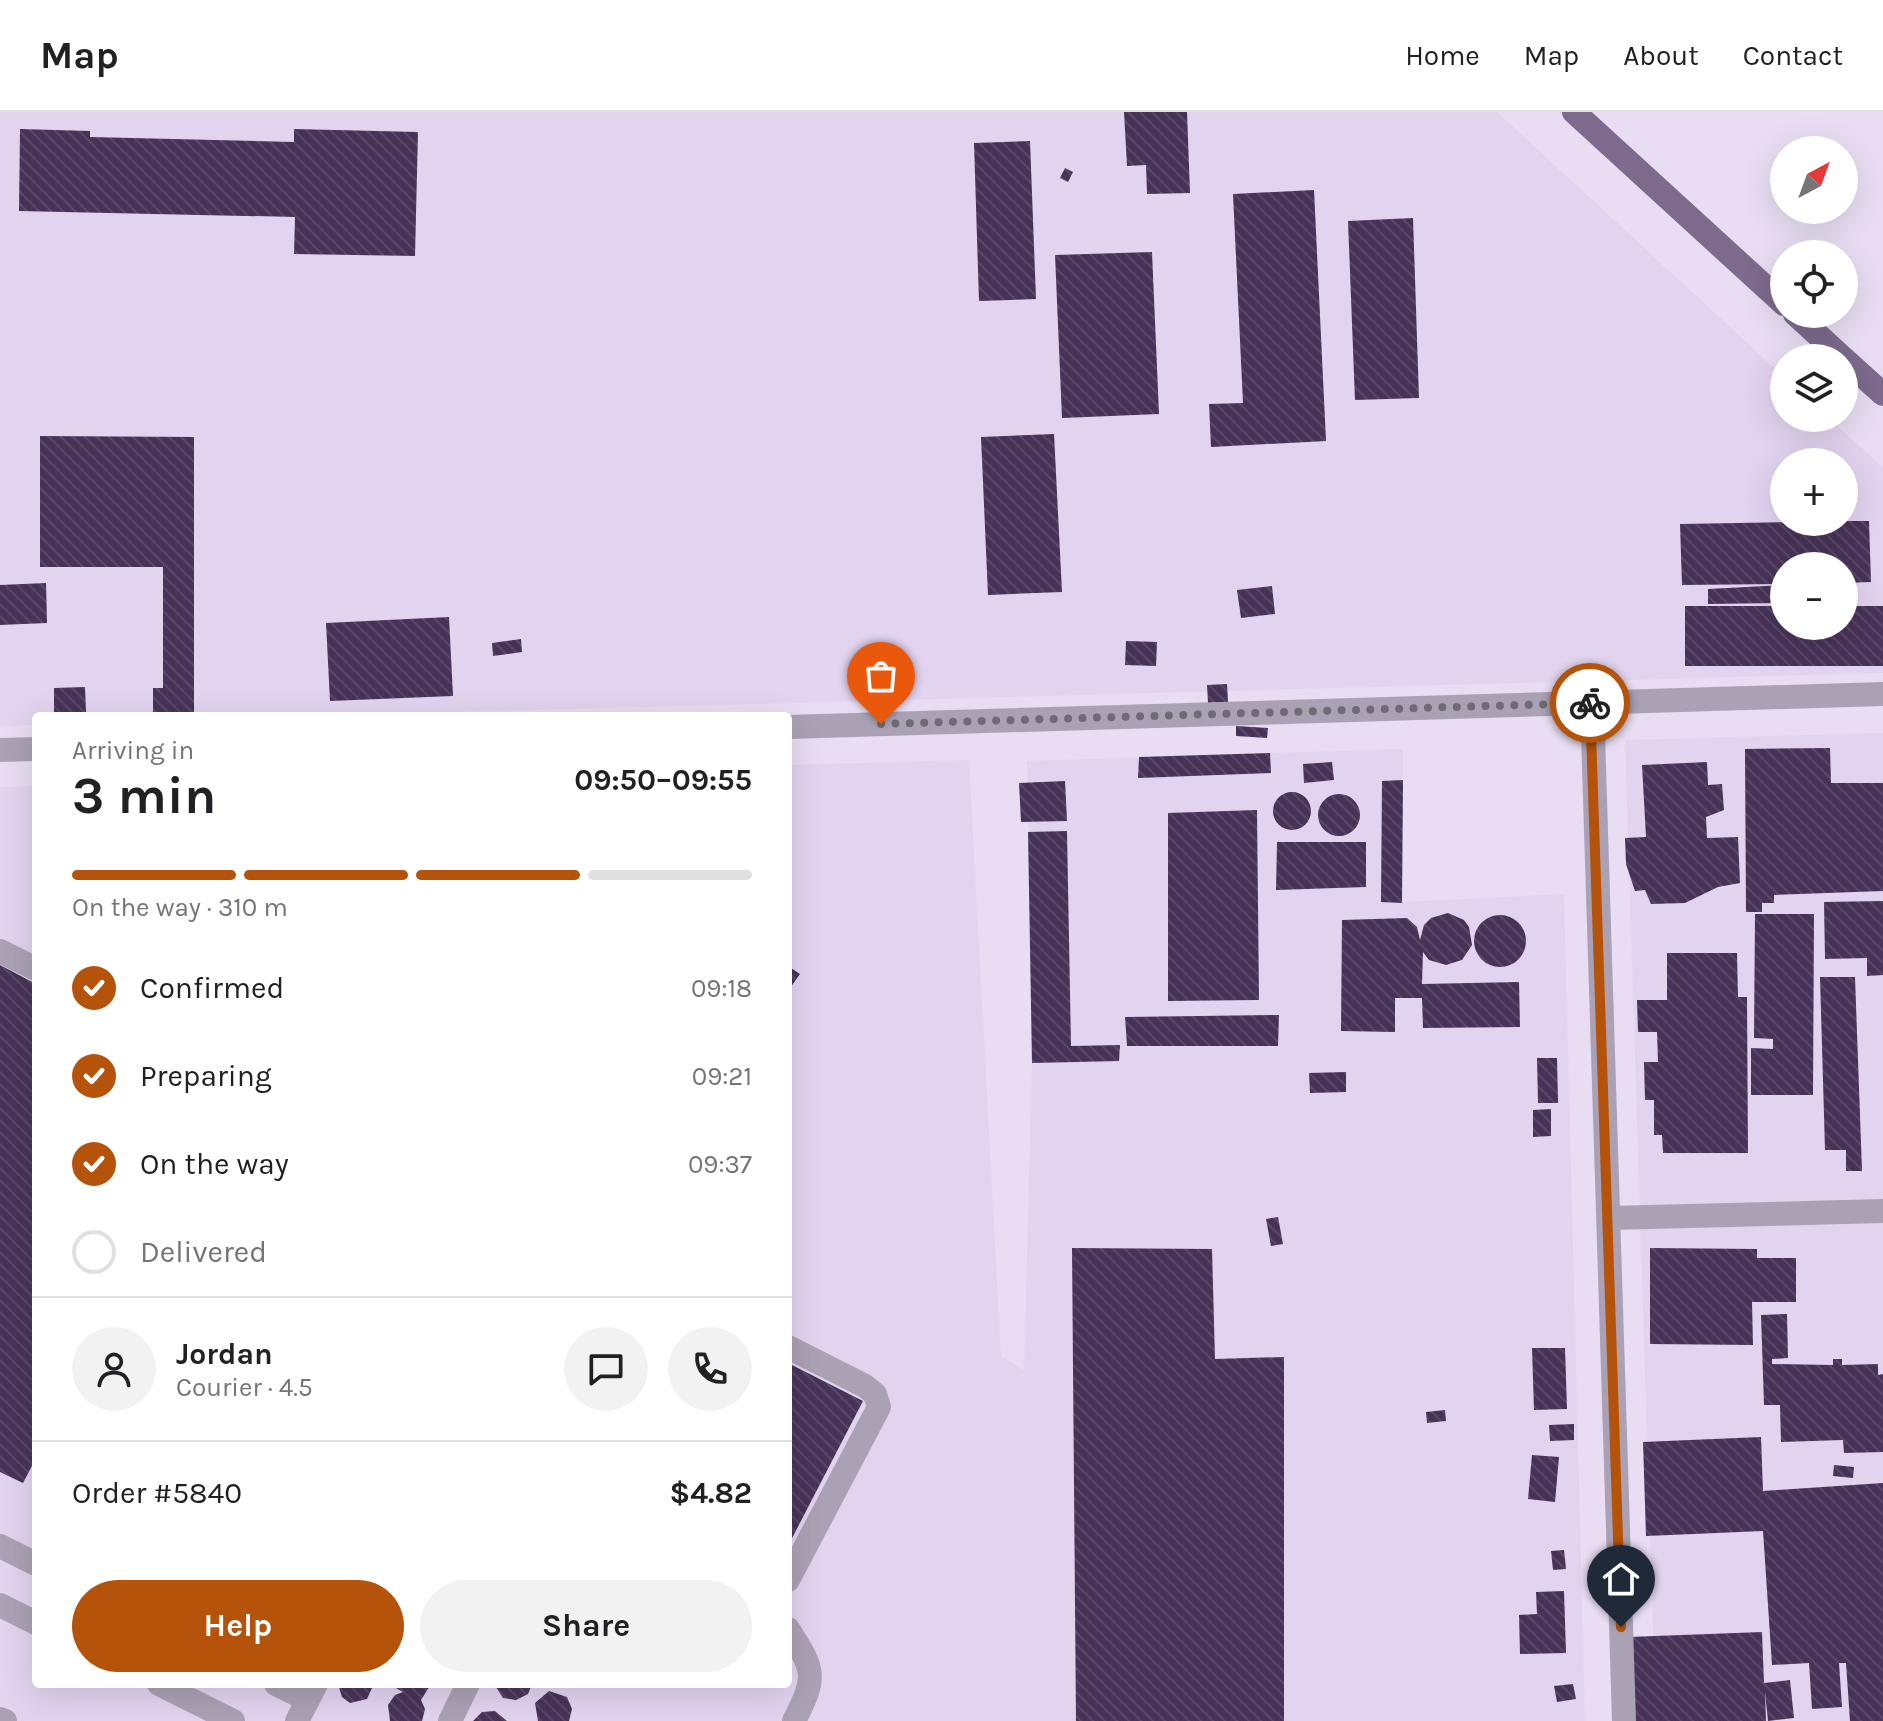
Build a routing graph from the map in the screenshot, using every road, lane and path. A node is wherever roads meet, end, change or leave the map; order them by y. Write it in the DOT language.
graph roads {
  1 [pos="1574,112"];
  2 [pos="1770,291"];
  3 [pos="1811,328"];
  4 [pos="1828,344"];
  5 [pos="1858,371"];
  6 [pos="1883,394"];
  7 [pos="1883,694"];
  8 [pos="1592,703"];
  9 [pos="792,727"];
  10 [pos="32,749"];
  11 [pos="0,750"];
  12 [pos="0,951"];
  13 [pos="32,967"];
  14 [pos="1883,1211"];
  15 [pos="1609,1218"];
  16 [pos="792,1349"];
  17 [pos="0,1546"];
  18 [pos="32,1562"];
  19 [pos="792,1573"];
  20 [pos="0,1605"];
  21 [pos="32,1621"];
  22 [pos="792,1635"];
  23 [pos="792,1663"];
  24 [pos="812,1673"];
  25 [pos="167,1688"];
  26 [pos="283,1688"];
  27 [pos="466,1688"];
  28 [pos="307,1702"];
  29 [pos="233,1721"];
  30 [pos="450,1721"];
  31 [pos="794,1721"];
  32 [pos="1624,1721"];
  1 -- 2 [label="main road"];
  3 -- 4 [label="main road"];
  5 -- 6 [label="main road"];
  7 -- 8 [label="street"];
  8 -- 9 [label="street"];
  8 -- 15 [label="street"];
  10 -- 11 [label="street"];
  12 -- 13 [label="street"];
  14 -- 15 [label="street"];
  15 -- 32 [label="street"];
  16 -- 19 [label="street"];
  17 -- 18 [label="street"];
  20 -- 21 [label="street"];
  22 -- 24 [label="street"];
  23 -- 24 [label="street"];
  24 -- 31 [label="street"];
  25 -- 29 [label="street"];
  26 -- 28 [label="street"];
  27 -- 30 [label="street"];
}
